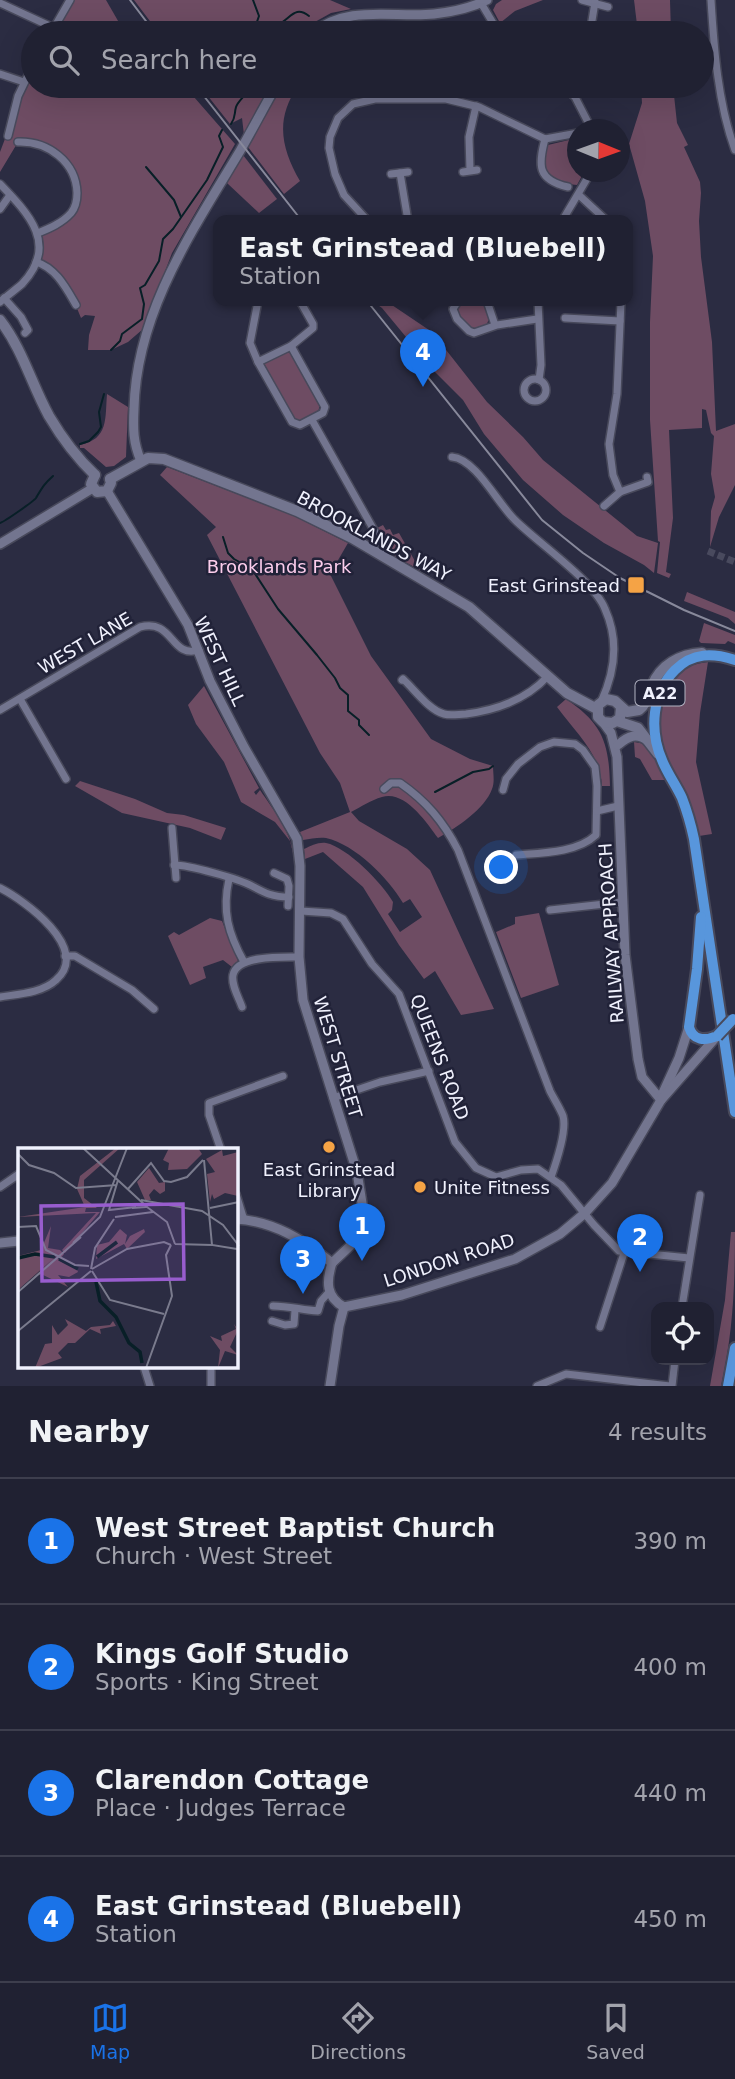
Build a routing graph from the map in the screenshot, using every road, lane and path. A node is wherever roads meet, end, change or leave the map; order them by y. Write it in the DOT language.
graph roads {
  1 [pos="70,0"];
  2 [pos="582,0"];
  3 [pos="711,0"];
  4 [pos="484,2"];
  5 [pos="595,2"];
  6 [pos="0,3"];
  7 [pos="608,7"];
  8 [pos="33,21"];
  9 [pos="58,21"];
  10 [pos="334,21"];
  11 [pos="493,21"];
  12 [pos="592,21"];
  13 [pos="713,21"];
  14 [pos="714,26"];
  15 [pos="0,74"];
  16 [pos="21,81"];
  17 [pos="21,92"];
  18 [pos="269,98"];
  19 [pos="578,98"];
  20 [pos="476,106"];
  21 [pos="587,119"];
  22 [pos="22,134"];
  23 [pos="567,135"];
  24 [pos="8,136"];
  25 [pos="545,139"];
  26 [pos="18,142"];
  27 [pos="28,142"];
  28 [pos="735,150"];
  29 [pos="470,171"];
  30 [pos="400,173"];
  31 [pos="586,182"];
  32 [pos="0,184"];
  33 [pos="568,187"];
  34 [pos="10,195"];
  35 [pos="579,195"];
  36 [pos="0,209"];
  37 [pos="362,215"];
  38 [pos="407,215"];
  39 [pos="566,215"];
  40 [pos="601,215"];
  41 [pos="38,233"];
  42 [pos="36,262"];
  43 [pos="0,289"];
  44 [pos="4,298"];
  45 [pos="76,305"];
  46 [pos="257,306"];
  47 [pos="303,306"];
  48 [pos="455,306"];
  49 [pos="489,306"];
  50 [pos="538,306"];
  51 [pos="621,306"];
  52 [pos="565,318"];
  53 [pos="537,319"];
  54 [pos="0,320"];
  55 [pos="620,321"];
  56 [pos="495,326"];
  57 [pos="26,333"];
  58 [pos="291,346"];
  59 [pos="258,362"];
  60 [pos="539,380"];
  61 [pos="312,420"];
  62 [pos="452,457"];
  63 [pos="141,461"];
  64 [pos="95,475"];
  65 [pos="647,477"];
  66 [pos="110,479"];
  67 [pos="93,488"];
  68 [pos="107,491"];
  69 [pos="620,492"];
  70 [pos="604,506"];
  71 [pos="0,544"];
  72 [pos="384,557"];
  73 [pos="199,650"];
  74 [pos="713,654"];
  75 [pos="735,660"];
  76 [pos="548,676"];
  77 [pos="402,680"];
  78 [pos="609,684"];
  79 [pos="20,699"];
  80 [pos="618,704"];
  81 [pos="599,706"];
  82 [pos="0,710"];
  83 [pos="617,721"];
  84 [pos="603,722"];
  85 [pos="650,742"];
  86 [pos="618,746"];
  87 [pos="617,757"];
  88 [pos="662,760"];
  89 [pos="65,779"];
  90 [pos="384,789"];
  91 [pos="503,790"];
  92 [pos="618,806"];
  93 [pos="597,811"];
  94 [pos="172,828"];
  95 [pos="299,847"];
  96 [pos="516,855"];
  97 [pos="174,865"];
  98 [pos="274,873"];
  99 [pos="176,878"];
  100 [pos="229,879"];
  101 [pos="0,888"];
  102 [pos="701,890"];
  103 [pos="289,897"];
  104 [pos="569,897"];
  105 [pos="622,902"];
  106 [pos="288,906"];
  107 [pos="570,908"];
  108 [pos="550,910"];
  109 [pos="301,911"];
  110 [pos="65,956"];
  111 [pos="299,957"];
  112 [pos="244,962"];
  113 [pos="0,997"];
  114 [pos="243,1002"];
  115 [pos="154,1009"];
  116 [pos="734,1018"];
  117 [pos="689,1027"];
  118 [pos="717,1036"];
  119 [pos="429,1070"];
  120 [pos="283,1076"];
  121 [pos="333,1098"];
  122 [pos="660,1100"];
  123 [pos="735,1112"];
  124 [pos="220,1148"];
  125 [pos="18,1175"];
  126 [pos="551,1177"];
  127 [pos="0,1187"];
  128 [pos="700,1195"];
  129 [pos="585,1213"];
  130 [pos="240,1220"];
  131 [pos="18,1241"];
  132 [pos="0,1243"];
  133 [pos="624,1253"];
  134 [pos="689,1258"];
  135 [pos="332,1263"];
  136 [pos="329,1292"];
  137 [pos="683,1302"];
  138 [pos="273,1306"];
  139 [pos="344,1307"];
  140 [pos="295,1310"];
  141 [pos="272,1321"];
  142 [pos="600,1326"];
  143 [pos="735,1348"];
  144 [pos="674,1365"];
  145 [pos="144,1368"];
  146 [pos="211,1371"];
  147 [pos="150,1386"];
  148 [pos="211,1386"];
  149 [pos="330,1386"];
  150 [pos="537,1386"];
  151 [pos="671,1386"];
  152 [pos="728,1386"];
  1 -- 9 [label="street"];
  2 -- 5 [label="street"];
  3 -- 13 [label="street"];
  4 -- 10 [label="street"];
  4 -- 11 [label="street"];
  5 -- 7 [label="street"];
  5 -- 12 [label="street"];
  6 -- 8 [label="street"];
  14 -- 28 [label="street"];
  15 -- 16 [label="street"];
  17 -- 24 [label="street"];
  18 -- 63 [label="street"];
  19 -- 21 [label="street"];
  20 -- 25 [label="street"];
  20 -- 29 [label="street"];
  20 -- 37 [label="street"];
  22 -- 27 [label="street"];
  23 -- 25 [label="street"];
  25 -- 33 [label="street"];
  26 -- 27 [label="street"];
  27 -- 41 [label="street"];
  30 -- 38 [label="street"];
  31 -- 35 [label="street"];
  32 -- 34 [label="street"];
  34 -- 36 [label="street"];
  34 -- 41 [label="street"];
  35 -- 39 [label="street"];
  35 -- 40 [label="street"];
  41 -- 42 [label="street"];
  42 -- 44 [label="street"];
  42 -- 45 [label="street"];
  43 -- 44 [label="street"];
  44 -- 57 [label="street"];
  46 -- 59 [label="street"];
  47 -- 58 [label="street"];
  48 -- 56 [label="street"];
  49 -- 56 [label="street"];
  50 -- 53 [label="street"];
  51 -- 55 [label="street"];
  52 -- 55 [label="street"];
  53 -- 56 [label="street"];
  53 -- 60 [label="street"];
  54 -- 64 [label="main road"];
  55 -- 69 [label="street"];
  58 -- 59 [label="street"];
  58 -- 61 [label="street"];
  59 -- 61 [label="street"];
  61 -- 72 [label="street"];
  62 -- 78 [label="street"];
  63 -- 66 [label="main road"];
  63 -- 72 [label="main road, BROOKLANDS WAY"];
  64 -- 66 [label="main road"];
  64 -- 67 [label="main road"];
  65 -- 69 [label="street"];
  66 -- 68 [label="main road"];
  67 -- 68 [label="main road"];
  67 -- 71 [label="street"];
  68 -- 73 [label="street, WEST HILL"];
  69 -- 70 [label="street"];
  72 -- 76 [label="main road, BROOKLANDS WAY"];
  73 -- 79 [label="street, WEST LANE"];
  73 -- 95 [label="street, WEST HILL"];
  74 -- 75 [label="highway"];
  74 -- 80 [label="main road"];
  74 -- 88 [label="highway, A22"];
  76 -- 77 [label="street"];
  76 -- 81 [label="main road, BROOKLANDS WAY"];
  78 -- 80 [label="street"];
  78 -- 81 [label="street"];
  79 -- 82 [label="street, WEST LANE"];
  79 -- 89 [label="street"];
  80 -- 81 [label="main road"];
  80 -- 83 [label="main road"];
  81 -- 84 [label="main road"];
  83 -- 84 [label="main road"];
  83 -- 85 [label="main road"];
  83 -- 86 [label="street, RAILWAY APPROACH"];
  84 -- 87 [label="street, RAILWAY APPROACH"];
  85 -- 86 [label="street"];
  85 -- 88 [label="main road"];
  86 -- 87 [label="street, RAILWAY APPROACH"];
  87 -- 92 [label="street, RAILWAY APPROACH"];
  88 -- 102 [label="highway, A22"];
  90 -- 126 [label="street"];
  91 -- 93 [label="street"];
  92 -- 93 [label="street"];
  92 -- 105 [label="street, RAILWAY APPROACH"];
  93 -- 96 [label="street"];
  94 -- 97 [label="street"];
  95 -- 109 [label="street, WEST STREET"];
  97 -- 99 [label="street"];
  97 -- 100 [label="street"];
  98 -- 103 [label="street"];
  100 -- 103 [label="street"];
  100 -- 112 [label="street"];
  101 -- 110 [label="street"];
  102 -- 117 [label="highway, LONDON ROAD / A22"];
  102 -- 123 [label="highway, A22"];
  103 -- 106 [label="street"];
  104 -- 107 [label="street"];
  105 -- 107 [label="street"];
  105 -- 122 [label="street, RAILWAY APPROACH"];
  107 -- 108 [label="street"];
  109 -- 111 [label="street, WEST STREET"];
  109 -- 119 [label="street, QUEENS ROAD"];
  110 -- 113 [label="street"];
  110 -- 115 [label="street"];
  111 -- 112 [label="street"];
  111 -- 121 [label="street, WEST STREET"];
  112 -- 114 [label="street"];
  116 -- 118 [label="highway, LONDON ROAD, bridge"];
  117 -- 118 [label="highway"];
  117 -- 122 [label="street, LONDON ROAD"];
  118 -- 122 [label="street, LONDON ROAD"];
  119 -- 121 [label="street"];
  119 -- 126 [label="street, QUEENS ROAD"];
  120 -- 124 [label="street"];
  121 -- 135 [label="street, WEST STREET"];
  122 -- 129 [label="street, LONDON ROAD"];
  125 -- 127 [label="street"];
  126 -- 129 [label="street, QUEENS ROAD"];
  128 -- 134 [label="street"];
  129 -- 133 [label="street, QUEENS ROAD"];
  129 -- 139 [label="street, LONDON ROAD"];
  130 -- 135 [label="street"];
  131 -- 132 [label="street"];
  133 -- 134 [label="street"];
  133 -- 142 [label="street"];
  134 -- 137 [label="street"];
  135 -- 136 [label="street"];
  136 -- 139 [label="street"];
  136 -- 140 [label="street"];
  138 -- 140 [label="street"];
  139 -- 149 [label="street"];
  140 -- 141 [label="street"];
  143 -- 152 [label="highway"];
  144 -- 151 [label="street"];
  145 -- 147 [label="street"];
  146 -- 148 [label="street"];
  150 -- 151 [label="street"];
}
